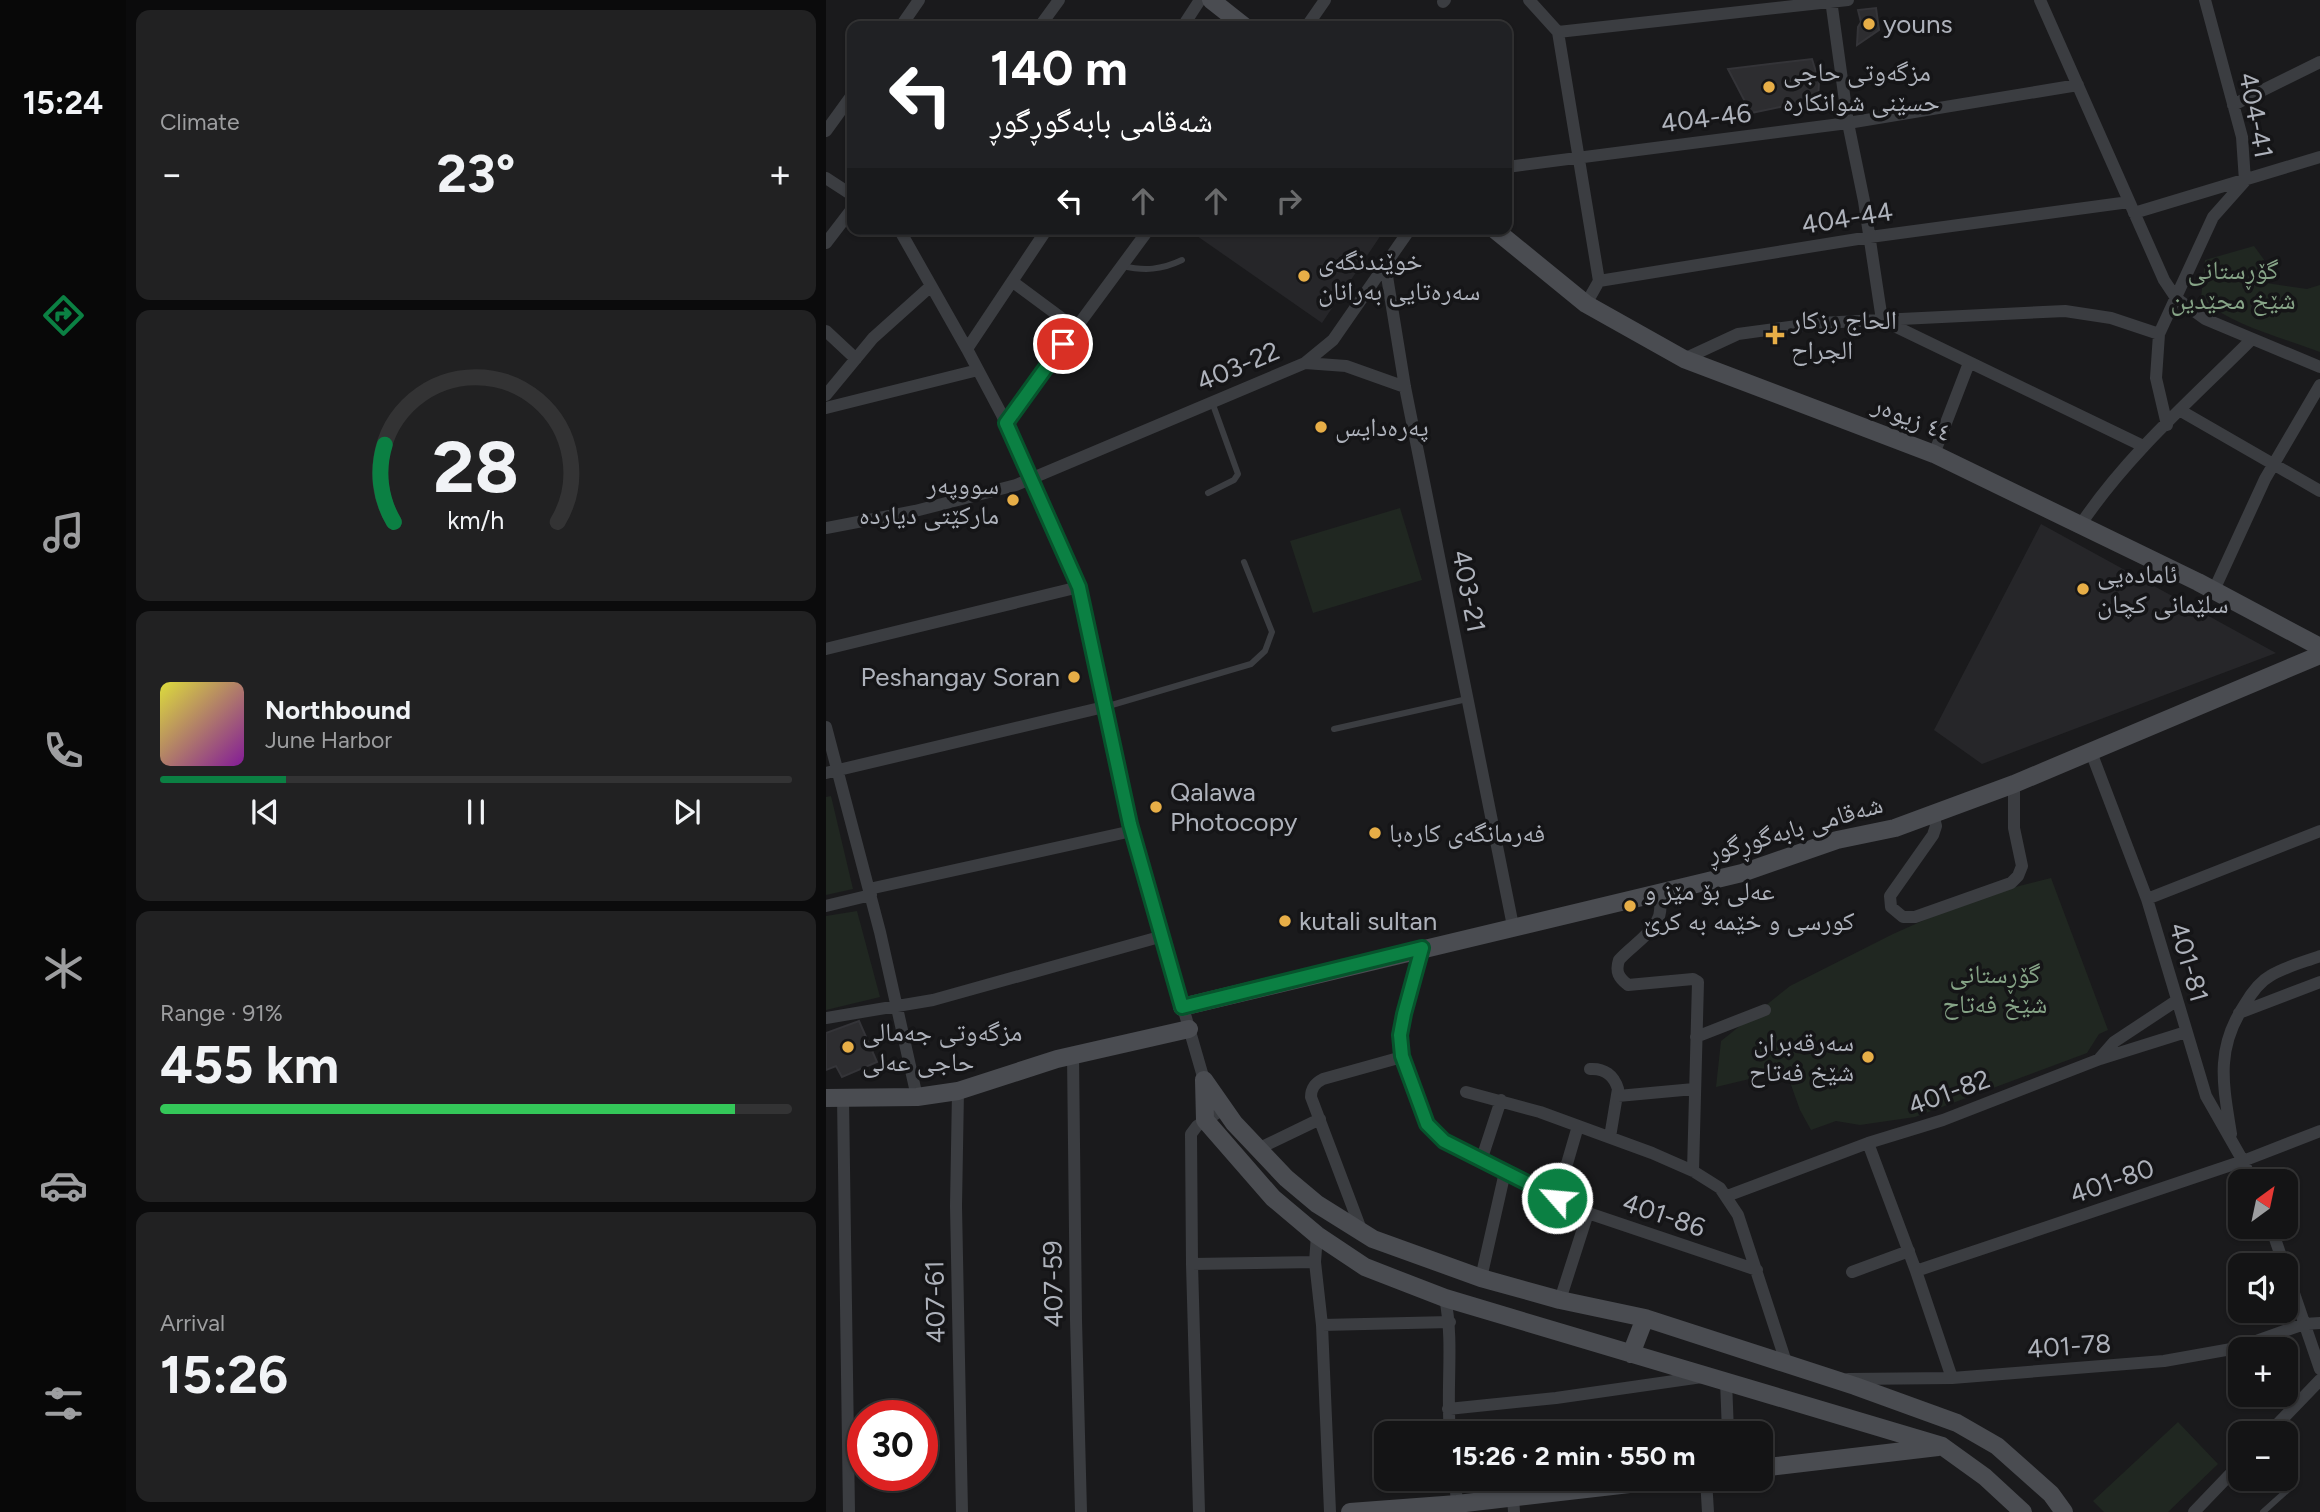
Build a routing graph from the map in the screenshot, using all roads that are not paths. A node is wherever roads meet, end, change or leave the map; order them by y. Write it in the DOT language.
graph roads {
  1 [pos="919,0"];
  2 [pos="1059,0"];
  3 [pos="1200,0"];
  4 [pos="1211,0"];
  5 [pos="1325,0"];
  6 [pos="1529,0"];
  7 [pos="1848,0"];
  8 [pos="2040,0"];
  9 [pos="2205,0"];
  10 [pos="1831,1"];
  11 [pos="904,21"];
  12 [pos="1044,21"];
  13 [pos="1186,21"];
  14 [pos="1238,21"];
  15 [pos="1310,21"];
  16 [pos="1558,32"];
  17 [pos="2320,62"];
  18 [pos="2078,86"];
  19 [pos="847,102"];
  20 [pos="2234,105"];
  21 [pos="1848,122"];
  22 [pos="826,131"];
  23 [pos="1580,157"];
  24 [pos="2317,161"];
  25 [pos="1512,166"];
  26 [pos="826,178"];
  27 [pos="2245,181"];
  28 [pos="847,192"];
  29 [pos="2132,207"];
  30 [pos="847,216"];
  31 [pos="902,235"];
  32 [pos="1043,235"];
  33 [pos="1145,235"];
  34 [pos="1405,235"];
  35 [pos="1501,235"];
  36 [pos="1870,237"];
  37 [pos="826,243"];
  38 [pos="1182,260"];
  39 [pos="1385,264"];
  40 [pos="1122,266"];
  41 [pos="1599,281"];
  42 [pos="1013,282"];
  43 [pos="931,286"];
  44 [pos="2176,298"];
  45 [pos="1586,304"];
  46 [pos="1882,320"];
  47 [pos="1075,328"];
  48 [pos="826,331"];
  49 [pos="2159,334"];
  50 [pos="2252,338"];
  51 [pos="967,349"];
  52 [pos="856,359"];
  53 [pos="1684,359"];
  54 [pos="1969,362"];
  55 [pos="1305,363"];
  56 [pos="2320,367"];
  57 [pos="978,370"];
  58 [pos="2320,385"];
  59 [pos="1405,387"];
  60 [pos="826,395"];
  61 [pos="1212,402"];
  62 [pos="826,408"];
  63 [pos="2181,411"];
  64 [pos="1006,423"];
  65 [pos="2167,425"];
  66 [pos="2143,446"];
  67 [pos="1934,454"];
  68 [pos="2273,464"];
  69 [pos="1032,477"];
  70 [pos="2320,491"];
  71 [pos="1208,493"];
  72 [pos="2081,524"];
  73 [pos="826,528"];
  74 [pos="1244,562"];
  75 [pos="1079,587"];
  76 [pos="2214,590"];
  77 [pos="2320,647"];
  78 [pos="826,649"];
  79 [pos="2320,655"];
  80 [pos="1467,699"];
  81 [pos="1104,707"];
  82 [pos="826,727"];
  83 [pos="1334,729"];
  84 [pos="2091,752"];
  85 [pos="832,771"];
  86 [pos="2014,784"];
  87 [pos="1933,814"];
  88 [pos="1132,831"];
  89 [pos="2320,831"];
  90 [pos="870,892"];
  91 [pos="1656,892"];
  92 [pos="2147,899"];
  93 [pos="826,906"];
  94 [pos="1513,926"];
  95 [pos="1163,936"];
  96 [pos="1422,948"];
  97 [pos="2320,956"];
  98 [pos="2320,982"];
  99 [pos="2176,1000"];
  100 [pos="897,1005"];
  101 [pos="1182,1007"];
  102 [pos="1765,1010"];
  103 [pos="2238,1013"];
  104 [pos="826,1018"];
  105 [pos="1189,1029"];
  106 [pos="2186,1032"];
  107 [pos="1696,1037"];
  108 [pos="1073,1055"];
  109 [pos="1402,1056"];
  110 [pos="2100,1059"];
  111 [pos="1590,1069"];
  112 [pos="1204,1080"];
  113 [pos="1694,1089"];
  114 [pos="958,1090"];
  115 [pos="1466,1092"];
  116 [pos="1618,1096"];
  117 [pos="917,1097"];
  118 [pos="835,1098"];
  119 [pos="1501,1100"];
  120 [pos="1223,1110"];
  121 [pos="1320,1119"];
  122 [pos="1205,1120"];
  123 [pos="1578,1126"];
  124 [pos="2320,1131"];
  125 [pos="1610,1137"];
  126 [pos="1868,1143"];
  127 [pos="2233,1143"];
  128 [pos="1258,1149"];
  129 [pos="1481,1161"];
  130 [pos="2243,1161"];
  131 [pos="2247,1169"];
  132 [pos="1693,1171"];
  133 [pos="1505,1172"];
  134 [pos="1727,1196"];
  135 [pos="1557,1198"];
  136 [pos="1588,1213"];
  137 [pos="1362,1233"];
  138 [pos="1317,1235"];
  139 [pos="1909,1251"];
  140 [pos="1315,1262"];
  141 [pos="1192,1264"];
  142 [pos="1757,1270"];
  143 [pos="1916,1271"];
  144 [pos="1852,1272"];
  145 [pos="1481,1278"];
  146 [pos="1445,1298"];
  147 [pos="1560,1300"];
  148 [pos="2298,1306"];
  149 [pos="1646,1318"];
  150 [pos="1450,1322"];
  151 [pos="2320,1323"];
  152 [pos="2304,1324"];
  153 [pos="1322,1325"];
  154 [pos="1631,1354"];
  155 [pos="1787,1365"];
  156 [pos="2320,1368"];
  157 [pos="1717,1378"];
  158 [pos="1952,1378"];
  159 [pos="1833,1379"];
  160 [pos="2320,1380"];
  161 [pos="1448,1409"];
  162 [pos="1449,1421"];
  163 [pos="1726,1421"];
  164 [pos="2281,1421"];
  165 [pos="1942,1446"];
  166 [pos="1773,1466"];
  167 [pos="2228,1477"];
  168 [pos="1456,1491"];
  169 [pos="1599,1491"];
  170 [pos="1707,1491"];
  171 [pos="2286,1491"];
  172 [pos="1457,1504"];
  173 [pos="1513,1505"];
  174 [pos="849,1512"];
  175 [pos="962,1512"];
  176 [pos="1081,1512"];
  177 [pos="1199,1512"];
  178 [pos="1330,1512"];
  179 [pos="1350,1512"];
  180 [pos="1708,1512"];
  181 [pos="2023,1512"];
  182 [pos="2064,1512"];
  183 [pos="2194,1512"];
  184 [pos="2263,1512"];
  1 -- 11 [label="street"];
  2 -- 12 [label="street"];
  3 -- 13 [label="street"];
  4 -- 14 [label="street"];
  5 -- 15 [label="street"];
  6 -- 16 [label="street"];
  7 -- 10 [label="street"];
  8 -- 18 [label="street"];
  9 -- 20 [label="street, 404-41"];
  10 -- 16 [label="street"];
  10 -- 21 [label="street"];
  16 -- 23 [label="street"];
  17 -- 20 [label="street"];
  18 -- 21 [label="street, 404-46"];
  18 -- 29 [label="street"];
  19 -- 22 [label="street"];
  20 -- 27 [label="street, 404-41"];
  21 -- 23 [label="street, 404-46"];
  21 -- 36 [label="street"];
  23 -- 25 [label="street, 404-46"];
  23 -- 41 [label="street"];
  24 -- 27 [label="street, 404-44"];
  26 -- 28 [label="street"];
  27 -- 29 [label="street, 404-44"];
  27 -- 44 [label="street, 404-41"];
  29 -- 36 [label="street, 404-44"];
  29 -- 44 [label="street"];
  30 -- 37 [label="street"];
  31 -- 43 [label="street"];
  32 -- 42 [label="street"];
  33 -- 40 [label="street"];
  34 -- 39 [label="street, 403-22"];
  35 -- 45 [label="street, ٤٤ زیوەر"];
  36 -- 41 [label="street, 404-44"];
  36 -- 46 [label="street"];
  38 -- 40 [label="lane"];
  39 -- 55 [label="street, 403-22"];
  39 -- 59 [label="street, 403-21"];
  40 -- 47 [label="street"];
  41 -- 45 [label="street"];
  42 -- 47 [label="street"];
  42 -- 51 [label="street"];
  43 -- 51 [label="street"];
  43 -- 52 [label="street"];
  44 -- 49 [label="street, 404-41"];
  44 -- 50 [label="street"];
  45 -- 53 [label="street, ٤٤ زیوەر"];
  46 -- 49 [label="street"];
  46 -- 53 [label="street"];
  46 -- 54 [label="street"];
  47 -- 64 [label="street"];
  48 -- 52 [label="street"];
  49 -- 65 [label="street, 404-41"];
  50 -- 56 [label="street"];
  50 -- 63 [label="street"];
  51 -- 57 [label="street"];
  52 -- 60 [label="street"];
  53 -- 67 [label="street, ٤٤ زیوەر"];
  54 -- 66 [label="street"];
  54 -- 67 [label="street"];
  55 -- 59 [label="street"];
  55 -- 61 [label="street, 403-22"];
  57 -- 62 [label="street"];
  57 -- 64 [label="street"];
  58 -- 68 [label="street"];
  59 -- 80 [label="street, 403-21"];
  61 -- 69 [label="street, 403-22"];
  61 -- 71 [label="lane"];
  63 -- 65 [label="street"];
  63 -- 68 [label="street"];
  64 -- 69 [label="street"];
  65 -- 66 [label="street"];
  66 -- 72 [label="street"];
  67 -- 72 [label="street, ٤٤ زیوەر"];
  68 -- 70 [label="street"];
  68 -- 76 [label="street"];
  69 -- 73 [label="street, 403-22"];
  69 -- 75 [label="street"];
  72 -- 76 [label="street, ٤٤ زیوەر"];
  74 -- 81 [label="lane"];
  75 -- 78 [label="street"];
  75 -- 81 [label="street"];
  76 -- 77 [label="street, ٤٤ زیوەر"];
  79 -- 84 [label="street, شەقامی بابەگوڕگوڕ"];
  80 -- 83 [label="lane"];
  80 -- 94 [label="street, 403-21"];
  81 -- 85 [label="street"];
  81 -- 88 [label="street"];
  82 -- 85 [label="street"];
  84 -- 86 [label="street, شەقامی بابەگوڕگوڕ"];
  84 -- 92 [label="street, 401-81"];
  85 -- 90 [label="street"];
  86 -- 87 [label="street, شەقامی بابەگوڕگوڕ"];
  86 -- 87 [label="street"];
  87 -- 91 [label="street, شەقامی بابەگوڕگوڕ"];
  88 -- 90 [label="street"];
  88 -- 95 [label="street"];
  89 -- 92 [label="street"];
  90 -- 93 [label="street"];
  90 -- 100 [label="street"];
  91 -- 94 [label="street, شەقامی بابەگوڕگوڕ"];
  91 -- 107 [label="street"];
  92 -- 99 [label="street, 401-81"];
  94 -- 96 [label="street, شەقامی بابەگوڕگوڕ"];
  95 -- 100 [label="street"];
  95 -- 101 [label="street"];
  96 -- 101 [label="street, شەقامی بابەگوڕگوڕ"];
  96 -- 109 [label="street, 401-86"];
  97 -- 103 [label="street"];
  98 -- 103 [label="street"];
  99 -- 106 [label="street, 401-81"];
  99 -- 110 [label="street"];
  100 -- 104 [label="street"];
  100 -- 117 [label="street"];
  101 -- 105 [label="street"];
  102 -- 107 [label="street"];
  103 -- 127 [label="street"];
  105 -- 108 [label="street"];
  105 -- 112 [label="street"];
  106 -- 110 [label="street, 401-82"];
  106 -- 127 [label="street, 401-81"];
  107 -- 113 [label="street"];
  108 -- 114 [label="street"];
  108 -- 176 [label="street, 407-59"];
  109 -- 121 [label="street"];
  109 -- 129 [label="street, 401-86"];
  110 -- 126 [label="street, 401-82"];
  111 -- 116 [label="street"];
  112 -- 120 [label="street"];
  112 -- 122 [label="street"];
  113 -- 116 [label="street"];
  113 -- 132 [label="street"];
  114 -- 117 [label="street"];
  114 -- 175 [label="street, 407-61"];
  115 -- 119 [label="street"];
  116 -- 125 [label="street"];
  117 -- 118 [label="street"];
  118 -- 174 [label="street"];
  119 -- 123 [label="street"];
  119 -- 129 [label="street"];
  120 -- 122 [label="street"];
  120 -- 128 [label="street"];
  121 -- 128 [label="street"];
  121 -- 137 [label="street"];
  122 -- 138 [label="street"];
  122 -- 141 [label="street"];
  123 -- 125 [label="street"];
  123 -- 135 [label="street"];
  124 -- 130 [label="street, 401-80"];
  125 -- 132 [label="street"];
  126 -- 134 [label="street, 401-82"];
  126 -- 139 [label="street"];
  127 -- 130 [label="street, 401-81"];
  128 -- 137 [label="street"];
  129 -- 133 [label="street, 401-86"];
  130 -- 131 [label="street, 401-81"];
  130 -- 143 [label="street, 401-80"];
  132 -- 134 [label="street"];
  133 -- 135 [label="street, 401-86"];
  133 -- 145 [label="street"];
  134 -- 142 [label="street"];
  135 -- 136 [label="street, 401-86"];
  136 -- 142 [label="street, 401-86"];
  136 -- 147 [label="street"];
  137 -- 145 [label="street"];
  138 -- 140 [label="street"];
  138 -- 146 [label="street"];
  139 -- 143 [label="street"];
  139 -- 144 [label="street"];
  140 -- 141 [label="street"];
  140 -- 153 [label="street"];
  141 -- 177 [label="street"];
  142 -- 155 [label="street"];
  143 -- 158 [label="street"];
  145 -- 147 [label="street"];
  146 -- 150 [label="street"];
  146 -- 154 [label="street"];
  147 -- 149 [label="street"];
  148 -- 152 [label="street"];
  149 -- 154 [label="street"];
  149 -- 155 [label="street"];
  150 -- 153 [label="street"];
  150 -- 161 [label="street"];
  151 -- 152 [label="street, 401-78"];
  152 -- 156 [label="street"];
  152 -- 158 [label="street, 401-78"];
  153 -- 178 [label="street"];
  154 -- 157 [label="street"];
  155 -- 159 [label="street"];
  157 -- 161 [label="street"];
  157 -- 163 [label="street"];
  157 -- 165 [label="street"];
  158 -- 159 [label="street, 401-78"];
  159 -- 182 [label="street"];
  160 -- 164 [label="street"];
  161 -- 162 [label="street"];
  165 -- 166 [label="street"];
  165 -- 181 [label="street"];
  167 -- 183 [label="street"];
  168 -- 172 [label="street"];
  169 -- 173 [label="street"];
  170 -- 180 [label="street"];
  171 -- 184 [label="lane"];
  172 -- 173 [label="street"];
  172 -- 179 [label="street"];
}
